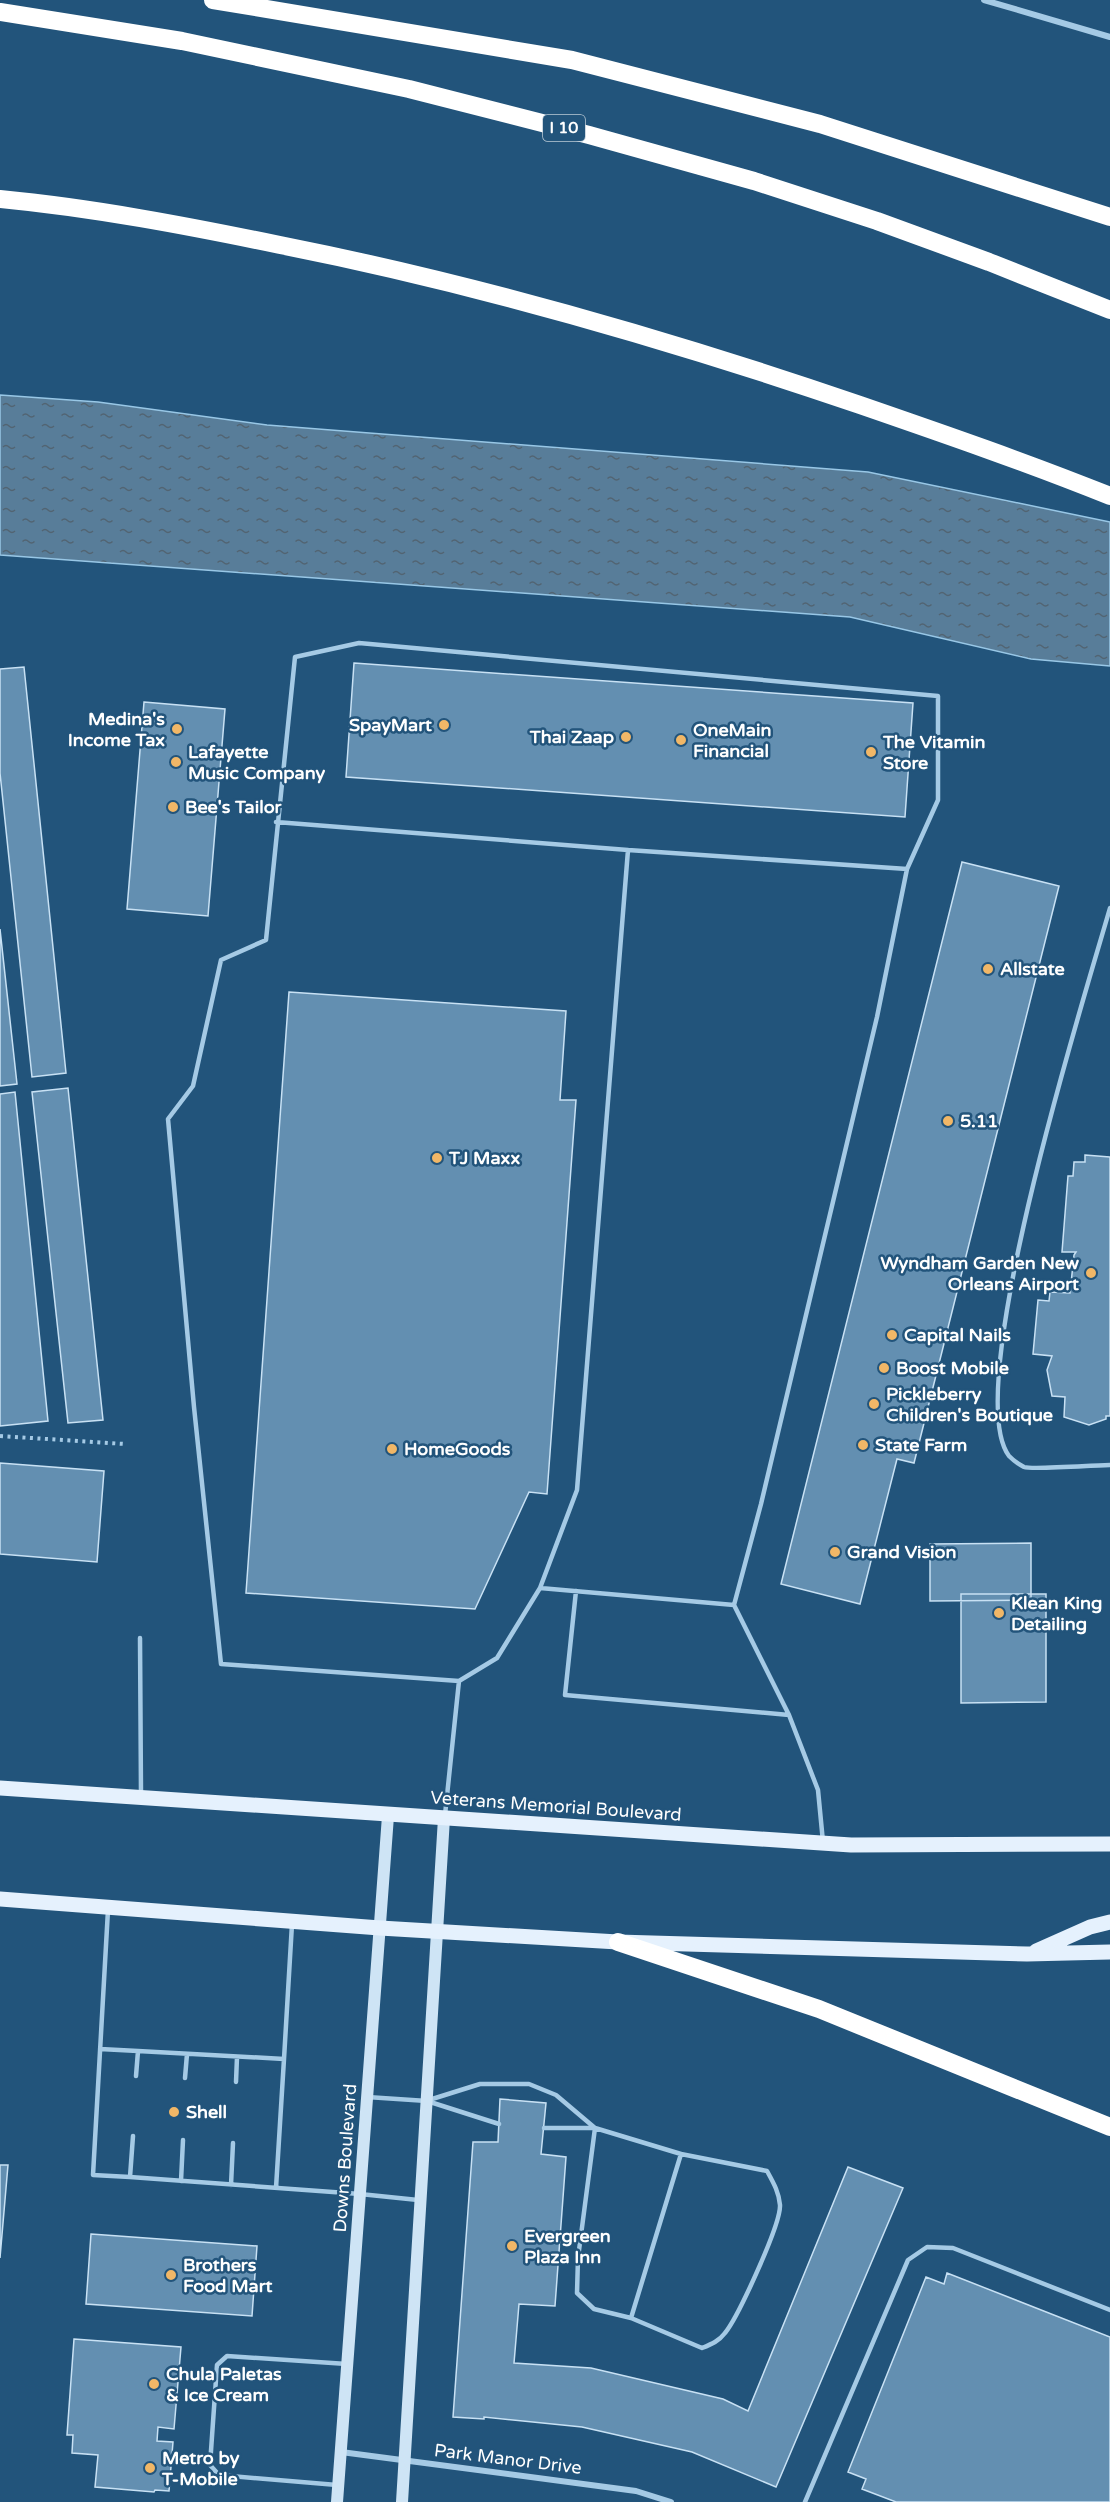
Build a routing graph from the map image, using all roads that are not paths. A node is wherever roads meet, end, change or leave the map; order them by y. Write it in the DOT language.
graph roads {
  1 [pos="213,0"];
  2 [pos="984,0"];
  3 [pos="0,12"];
  4 [pos="1110,38"];
  5 [pos="0,199"];
  6 [pos="1110,218"];
  7 [pos="1110,310"];
  8 [pos="1110,496"];
  9 [pos="276,822"];
  10 [pos="628,850"];
  11 [pos="907,869"];
  12 [pos="1110,908"];
  13 [pos="1110,1465"];
  14 [pos="540,1588"];
  15 [pos="576,1591"];
  16 [pos="734,1605"];
  17 [pos="140,1638"];
  18 [pos="459,1681"];
  19 [pos="789,1715"];
  20 [pos="0,1788"];
  21 [pos="141,1799"];
  22 [pos="388,1816"];
  23 [pos="444,1818"];
  24 [pos="824,1844"];
  25 [pos="1110,1844"];
  26 [pos="0,1899"];
  27 [pos="108,1908"];
  28 [pos="292,1922"];
  29 [pos="1110,1922"];
  30 [pos="380,1928"];
  31 [pos="437,1932"];
  32 [pos="618,1942"];
  33 [pos="1110,1952"];
  34 [pos="1027,1954"];
  35 [pos="100,2049"];
  36 [pos="138,2051"];
  37 [pos="187,2054"];
  38 [pos="237,2057"];
  39 [pos="284,2060"];
  40 [pos="136,2076"];
  41 [pos="186,2078"];
  42 [pos="236,2082"];
  43 [pos="367,2097"];
  44 [pos="427,2101"];
  45 [pos="499,2124"];
  46 [pos="1110,2127"];
  47 [pos="544,2128"];
  48 [pos="595,2128"];
  49 [pos="133,2136"];
  50 [pos="183,2140"];
  51 [pos="233,2143"];
  52 [pos="681,2154"];
  53 [pos="130,2177"];
  54 [pos="181,2181"];
  55 [pos="231,2185"];
  56 [pos="276,2188"];
  57 [pos="360,2194"];
  58 [pos="421,2201"];
  59 [pos="1110,2310"];
  60 [pos="631,2318"];
  61 [pos="347,2364"];
  62 [pos="341,2452"];
  63 [pos="405,2460"];
  64 [pos="338,2485"];
  65 [pos="337,2502"];
  66 [pos="402,2502"];
  67 [pos="670,2502"];
  68 [pos="805,2502"];
  1 -- 6 [label="highway"];
  2 -- 4 [label="street"];
  3 -- 7 [label="highway, I 10"];
  5 -- 8 [label="highway"];
  9 -- 10 [label="lane"];
  9 -- 11 [label="lane"];
  9 -- 18 [label="lane"];
  10 -- 11 [label="lane"];
  10 -- 14 [label="lane"];
  11 -- 16 [label="lane"];
  12 -- 13 [label="lane"];
  14 -- 15 [label="lane"];
  14 -- 18 [label="lane"];
  15 -- 16 [label="lane"];
  15 -- 19 [label="lane"];
  16 -- 19 [label="lane"];
  17 -- 21 [label="lane"];
  18 -- 23 [label="lane"];
  19 -- 24 [label="lane"];
  20 -- 21 [label="main road, Veterans Memorial Boulevard"];
  21 -- 22 [label="main road, Veterans Memorial Boulevard"];
  22 -- 23 [label="main road, Veterans Memorial Boulevard"];
  22 -- 30 [label="street, Downs Boulevard"];
  23 -- 24 [label="main road, Veterans Memorial Boulevard"];
  23 -- 31 [label="street"];
  24 -- 25 [label="main road, Veterans Memorial Boulevard"];
  26 -- 27 [label="main road"];
  27 -- 28 [label="main road"];
  27 -- 35 [label="lane"];
  28 -- 30 [label="main road"];
  28 -- 39 [label="lane"];
  29 -- 34 [label="main road"];
  30 -- 31 [label="main road"];
  30 -- 43 [label="street, Downs Boulevard"];
  31 -- 32 [label="main road"];
  31 -- 44 [label="street"];
  32 -- 34 [label="main road"];
  32 -- 46 [label="highway"];
  33 -- 34 [label="main road"];
  35 -- 36 [label="lane"];
  35 -- 53 [label="lane"];
  36 -- 37 [label="lane"];
  36 -- 40 [label="lane"];
  37 -- 38 [label="lane"];
  37 -- 41 [label="lane"];
  38 -- 39 [label="lane"];
  38 -- 42 [label="lane"];
  39 -- 56 [label="lane"];
  43 -- 44 [label="lane"];
  43 -- 57 [label="street, Downs Boulevard"];
  44 -- 45 [label="lane"];
  44 -- 48 [label="lane"];
  44 -- 58 [label="street"];
  47 -- 48 [label="lane"];
  48 -- 52 [label="lane"];
  48 -- 60 [label="lane"];
  49 -- 53 [label="lane"];
  50 -- 54 [label="lane"];
  51 -- 55 [label="lane"];
  52 -- 60 [label="lane"];
  52 -- 60 [label="lane"];
  53 -- 54 [label="lane"];
  54 -- 55 [label="lane"];
  55 -- 56 [label="lane"];
  56 -- 57 [label="lane"];
  57 -- 58 [label="lane"];
  57 -- 61 [label="street, Downs Boulevard"];
  58 -- 63 [label="street"];
  59 -- 68 [label="lane"];
  61 -- 62 [label="street, Downs Boulevard"];
  61 -- 64 [label="lane"];
  62 -- 63 [label="street, Park Manor Drive"];
  62 -- 64 [label="street, Downs Boulevard"];
  63 -- 66 [label="street"];
  63 -- 67 [label="street, Park Manor Drive"];
  64 -- 65 [label="street, Downs Boulevard"];
}
